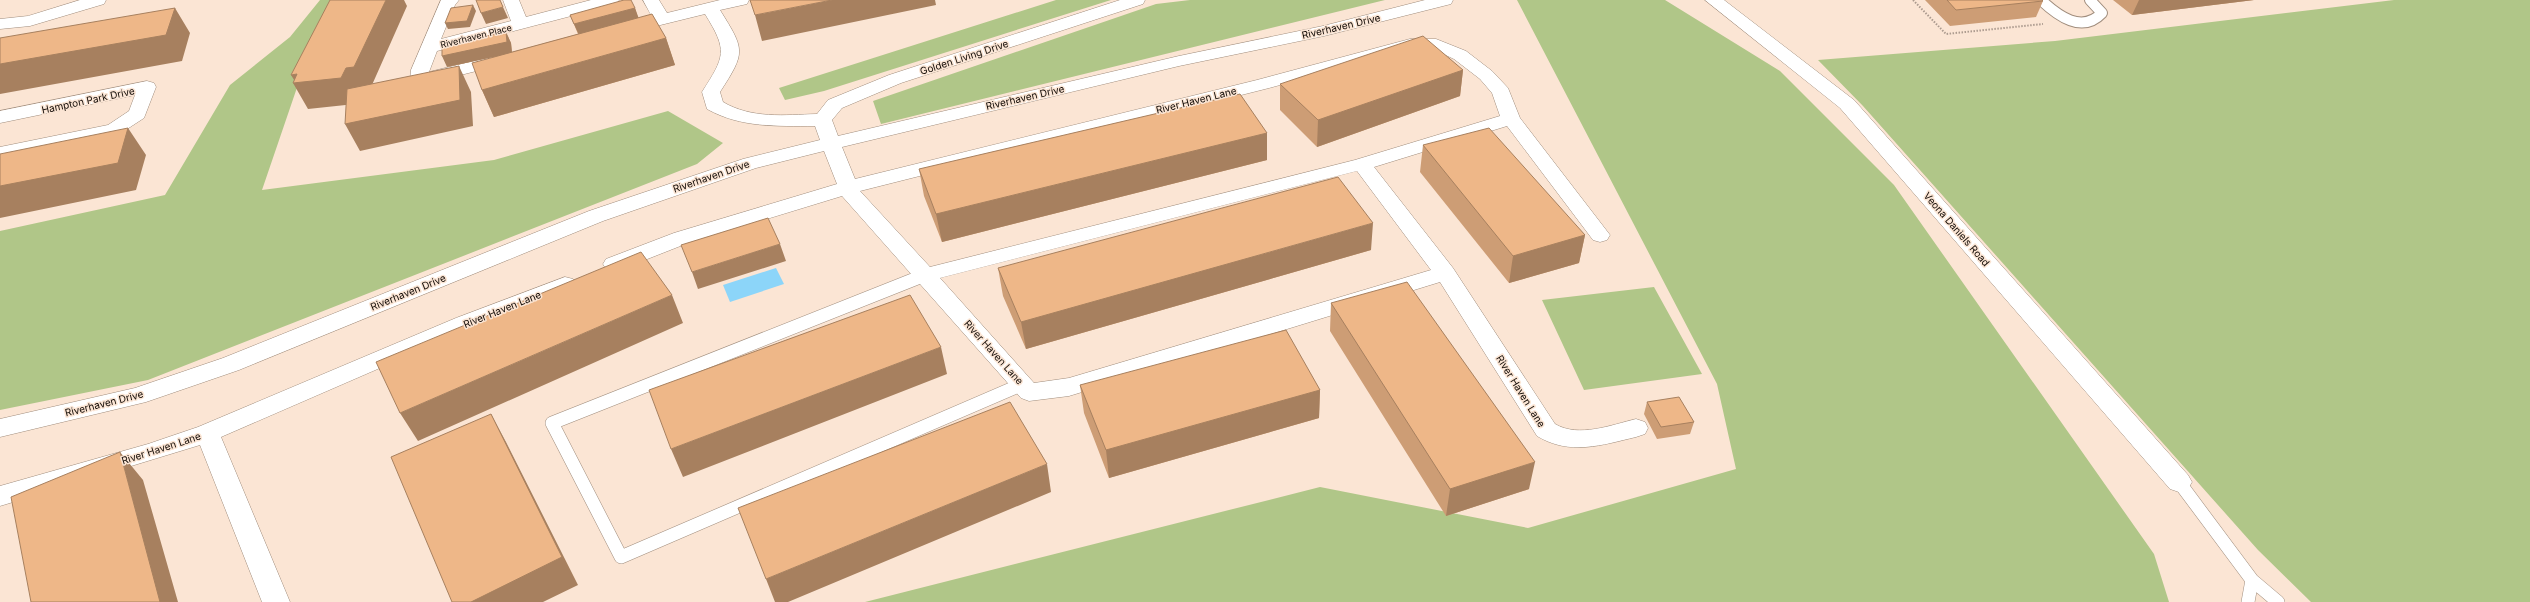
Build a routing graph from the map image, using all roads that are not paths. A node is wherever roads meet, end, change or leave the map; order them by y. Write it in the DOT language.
graph roads {
  1 [pos="98,0"];
  2 [pos="451,0"];
  3 [pos="511,0"];
  4 [pos="611,0"];
  5 [pos="651,0"];
  6 [pos="740,0"];
  7 [pos="1137,0"];
  8 [pos="1445,0"];
  9 [pos="1713,0"];
  10 [pos="2041,0"];
  11 [pos="2090,0"];
  12 [pos="709,7"];
  13 [pos="662,19"];
  14 [pos="0,24"];
  15 [pos="521,25"];
  16 [pos="609,32"];
  17 [pos="431,47"];
  18 [pos="518,55"];
  19 [pos="0,117"];
  20 [pos="1511,119"];
  21 [pos="822,120"];
  22 [pos="832,142"];
  23 [pos="0,153"];
  24 [pos="1362,164"];
  25 [pos="849,187"];
  26 [pos="1600,235"];
  27 [pos="1445,273"];
  28 [pos="925,275"];
  29 [pos="1022,384"];
  30 [pos="0,428"];
  31 [pos="1636,428"];
  32 [pos="207,433"];
  33 [pos="2179,482"];
  34 [pos="0,496"];
  35 [pos="2252,580"];
  36 [pos="276,602"];
  37 [pos="2248,602"];
  38 [pos="2278,602"];
  1 -- 14 [label="street"];
  2 -- 17 [label="street, Riverhaven Place"];
  3 -- 15 [label="street, Riverhaven Place"];
  4 -- 15 [label="street, Riverhaven Place"];
  5 -- 13 [label="street"];
  6 -- 12 [label="street"];
  7 -- 21 [label="street, Golden Living Drive"];
  8 -- 22 [label="street, Riverhaven Drive"];
  9 -- 33 [label="street, Veona Daniels Road"];
  10 -- 11 [label="lane"];
  12 -- 13 [label="street"];
  12 -- 21 [label="street"];
  13 -- 16 [label="street"];
  15 -- 17 [label="street, Riverhaven Place"];
  17 -- 18 [label="street, Riverhaven Place"];
  19 -- 23 [label="street, Hampton Park Drive"];
  20 -- 24 [label="street"];
  20 -- 25 [label="street, River Haven Lane"];
  20 -- 26 [label="street, River Haven Lane"];
  21 -- 22 [label="street"];
  22 -- 25 [label="street, River Haven Lane"];
  22 -- 30 [label="street, Riverhaven Drive"];
  24 -- 27 [label="street, River Haven Lane"];
  24 -- 28 [label="street"];
  25 -- 28 [label="street, River Haven Lane"];
  25 -- 32 [label="street, River Haven Lane"];
  27 -- 29 [label="street, River Haven Lane"];
  27 -- 31 [label="street, River Haven Lane"];
  28 -- 29 [label="street, River Haven Lane"];
  28 -- 29 [label="lane"];
  32 -- 34 [label="street, River Haven Lane"];
  32 -- 36 [label="street, River Haven Lane"];
  33 -- 35 [label="lane"];
  35 -- 37 [label="lane"];
  35 -- 38 [label="lane"];
}
